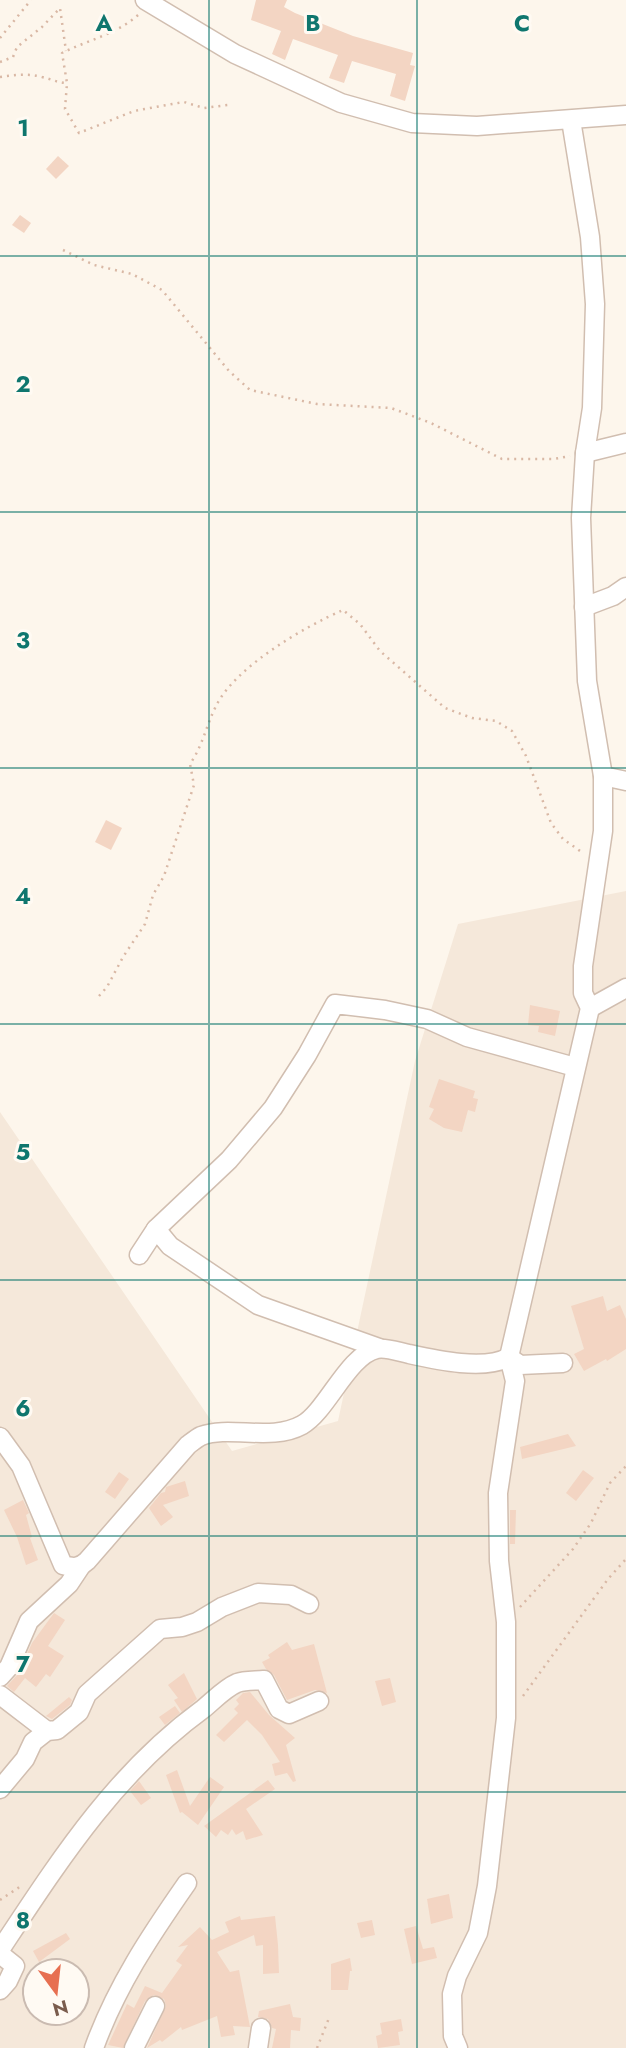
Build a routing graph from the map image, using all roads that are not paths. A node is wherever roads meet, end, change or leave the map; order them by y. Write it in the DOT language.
graph roads {
  1 [pos="148,1"];
  2 [pos="626,115"];
  3 [pos="572,120"];
  4 [pos="626,443"];
  5 [pos="584,453"];
  6 [pos="626,587"];
  7 [pos="583,607"];
  8 [pos="603,776"];
  9 [pos="626,781"];
  10 [pos="626,988"];
  11 [pos="590,1008"];
  12 [pos="575,1067"];
  13 [pos="156,1229"];
  14 [pos="139,1255"];
  15 [pos="379,1348"];
  16 [pos="509,1357"];
  17 [pos="563,1363"];
  18 [pos="0,1437"];
  19 [pos="81,1566"];
  20 [pos="309,1604"];
  21 [pos="0,1677"];
  22 [pos="0,1695"];
  23 [pos="319,1701"];
  24 [pos="47,1731"];
  25 [pos="0,1789"];
  26 [pos="187,1883"];
  27 [pos="0,1952"];
  28 [pos="0,1990"];
  29 [pos="155,2006"];
  30 [pos="261,2028"];
  31 [pos="94,2048"];
  32 [pos="134,2048"];
  33 [pos="258,2048"];
  34 [pos="458,2048"];
  1 -- 3 [label="street"];
  2 -- 3 [label="street"];
  3 -- 5 [label="street"];
  4 -- 5 [label="street"];
  5 -- 7 [label="street"];
  6 -- 7 [label="street"];
  7 -- 8 [label="street"];
  8 -- 9 [label="street"];
  8 -- 11 [label="street"];
  10 -- 11 [label="street"];
  11 -- 12 [label="street"];
  12 -- 13 [label="street"];
  12 -- 16 [label="street"];
  13 -- 14 [label="street"];
  13 -- 15 [label="street"];
  15 -- 16 [label="street"];
  15 -- 19 [label="street"];
  16 -- 17 [label="street"];
  16 -- 34 [label="street"];
  18 -- 19 [label="street"];
  19 -- 21 [label="street"];
  20 -- 24 [label="street"];
  22 -- 24 [label="street"];
  23 -- 27 [label="street"];
  24 -- 25 [label="street"];
  26 -- 31 [label="street"];
  27 -- 28 [label="street"];
  29 -- 32 [label="street"];
  30 -- 33 [label="street"];
}
